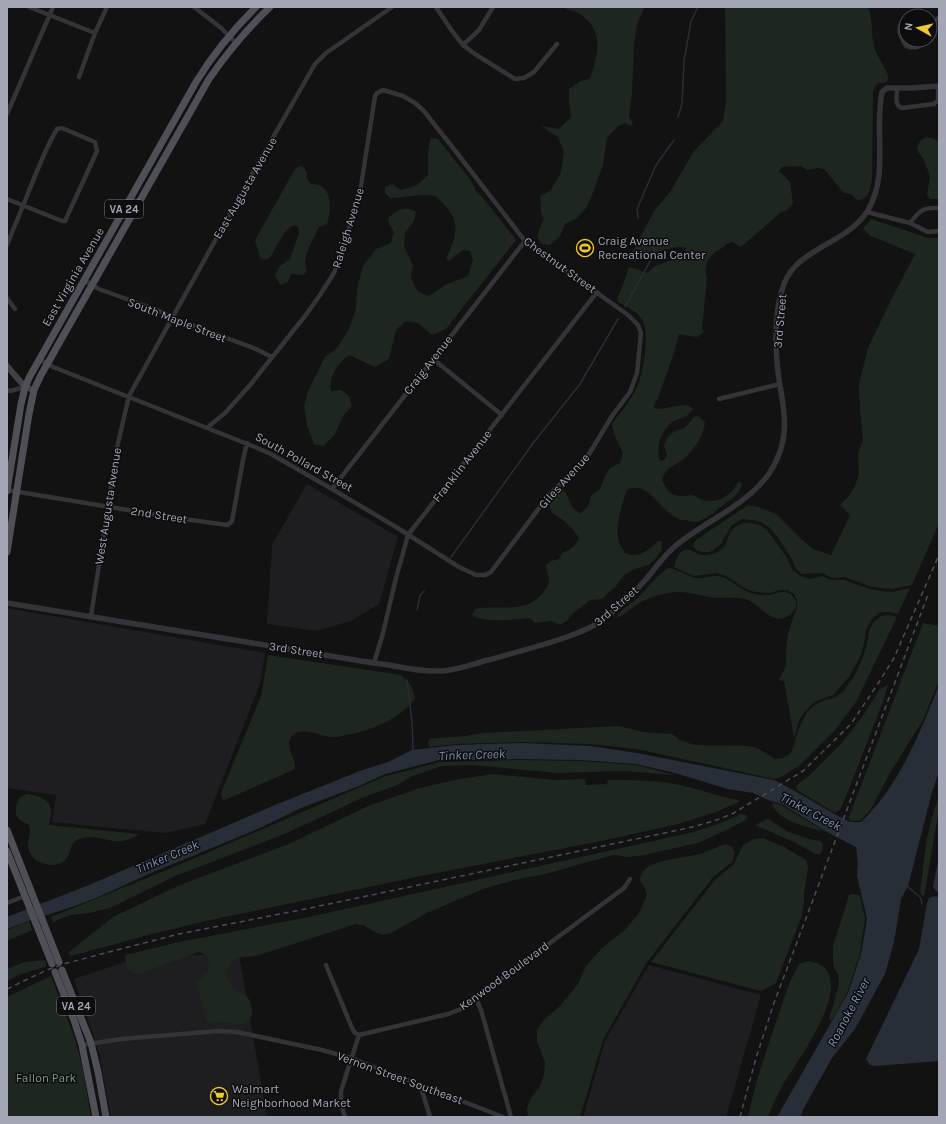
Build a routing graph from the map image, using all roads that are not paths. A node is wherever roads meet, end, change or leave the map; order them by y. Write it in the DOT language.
graph roads {
  1 [pos="29,7"];
  2 [pos="53,7"];
  3 [pos="107,7"];
  4 [pos="194,7"];
  5 [pos="256,7"];
  6 [pos="270,7"];
  7 [pos="392,7"];
  8 [pos="436,7"];
  9 [pos="493,7"];
  10 [pos="49,16"];
  11 [pos="95,33"];
  12 [pos="229,35"];
  13 [pos="236,43"];
  14 [pos="557,44"];
  15 [pos="463,45"];
  16 [pos="79,77"];
  17 [pos="938,86"];
  18 [pos="897,89"];
  19 [pos="389,92"];
  20 [pos="9,106"];
  21 [pos="7,114"];
  22 [pos="7,199"];
  23 [pos="23,206"];
  24 [pos="939,208"];
  25 [pos="867,212"];
  26 [pos="910,223"];
  27 [pos="939,231"];
  28 [pos="525,241"];
  29 [pos="7,245"];
  30 [pos="84,280"];
  31 [pos="92,285"];
  32 [pos="597,292"];
  33 [pos="7,298"];
  34 [pos="15,310"];
  35 [pos="172,317"];
  36 [pos="272,357"];
  37 [pos="39,359"];
  38 [pos="433,359"];
  39 [pos="48,365"];
  40 [pos="7,366"];
  41 [pos="780,384"];
  42 [pos="25,387"];
  43 [pos="7,390"];
  44 [pos="34,390"];
  45 [pos="128,396"];
  46 [pos="624,398"];
  47 [pos="719,399"];
  48 [pos="502,415"];
  49 [pos="208,427"];
  50 [pos="247,443"];
  51 [pos="332,489"];
  52 [pos="7,491"];
  53 [pos="17,492"];
  54 [pos="108,507"];
  55 [pos="408,535"];
  56 [pos="7,552"];
  57 [pos="482,576"];
  58 [pos="7,603"];
  59 [pos="91,616"];
  60 [pos="374,663"];
  61 [pos="7,830"];
  62 [pos="7,851"];
  63 [pos="630,879"];
  64 [pos="29,899"];
  65 [pos="7,903"];
  66 [pos="55,963"];
  67 [pos="326,965"];
  68 [pos="476,998"];
  69 [pos="359,1035"];
  70 [pos="91,1043"];
  71 [pos="82,1045"];
  72 [pos="351,1058"];
  73 [pos="420,1084"];
  74 [pos="96,1117"];
  75 [pos="106,1117"];
  76 [pos="345,1117"];
  77 [pos="430,1117"];
  78 [pos="503,1117"];
  79 [pos="511,1117"];
  1 -- 10 [label="street"];
  2 -- 10 [label="street"];
  3 -- 11 [label="street"];
  4 -- 12 [label="street"];
  5 -- 12 [label="main road, VA 24"];
  6 -- 13 [label="main road, VA 24"];
  7 -- 35 [label="street, East Augusta Avenue"];
  8 -- 15 [label="street"];
  9 -- 15 [label="street"];
  10 -- 11 [label="street"];
  10 -- 20 [label="street"];
  11 -- 16 [label="street"];
  12 -- 13 [label="street"];
  12 -- 30 [label="main road, East Virginia Avenue / VA 24"];
  13 -- 31 [label="main road, East Virginia Avenue / VA 24"];
  14 -- 15 [label="street"];
  17 -- 18 [label="street"];
  17 -- 18 [label="street"];
  18 -- 25 [label="street, 3rd Street"];
  19 -- 28 [label="street, Chestnut Street"];
  19 -- 36 [label="street, Raleigh Avenue"];
  20 -- 21 [label="street"];
  22 -- 23 [label="street"];
  23 -- 23 [label="street"];
  23 -- 29 [label="street"];
  24 -- 26 [label="street"];
  25 -- 26 [label="street"];
  25 -- 41 [label="street, 3rd Street"];
  26 -- 27 [label="street"];
  28 -- 32 [label="street, Chestnut Street"];
  28 -- 38 [label="street, Craig Avenue"];
  30 -- 31 [label="street, South Maple Street"];
  30 -- 37 [label="main road, East Virginia Avenue / VA 24"];
  31 -- 35 [label="street, South Maple Street"];
  31 -- 39 [label="main road, East Virginia Avenue / VA 24"];
  32 -- 46 [label="street, Chestnut Street"];
  32 -- 48 [label="street, Franklin Avenue"];
  33 -- 34 [label="street"];
  35 -- 36 [label="street, South Maple Street"];
  35 -- 45 [label="street, East Augusta Avenue"];
  36 -- 49 [label="street, Raleigh Avenue"];
  37 -- 39 [label="street, South Pollard Street"];
  37 -- 42 [label="main road, East Virginia Avenue / VA 24"];
  38 -- 48 [label="street"];
  38 -- 51 [label="street, Craig Avenue"];
  39 -- 44 [label="main road, East Virginia Avenue / VA 24"];
  39 -- 45 [label="street, South Pollard Street"];
  40 -- 42 [label="main road"];
  41 -- 47 [label="street"];
  41 -- 60 [label="street, 3rd Street"];
  42 -- 43 [label="street"];
  42 -- 44 [label="main road"];
  42 -- 52 [label="main road, VA 24"];
  44 -- 53 [label="main road, VA 24"];
  45 -- 49 [label="street, South Pollard Street"];
  45 -- 54 [label="street, West Augusta Avenue"];
  46 -- 57 [label="street, Giles Avenue"];
  48 -- 55 [label="street, Franklin Avenue"];
  49 -- 50 [label="street, South Pollard Street"];
  50 -- 51 [label="street, South Pollard Street"];
  50 -- 54 [label="street, 2nd Street"];
  51 -- 55 [label="street, South Pollard Street"];
  52 -- 53 [label="street, 2nd Street"];
  53 -- 54 [label="street, 2nd Street"];
  53 -- 56 [label="main road, VA 24"];
  54 -- 59 [label="street, West Augusta Avenue"];
  55 -- 57 [label="street, South Pollard Street"];
  55 -- 60 [label="street, Franklin Avenue"];
  58 -- 59 [label="street, 3rd Street"];
  59 -- 60 [label="street, 3rd Street"];
  61 -- 64 [label="main road"];
  62 -- 64 [label="main road"];
  63 -- 68 [label="street, Kenwood Boulevard"];
  64 -- 65 [label="street"];
  64 -- 66 [label="main road"];
  67 -- 69 [label="street"];
  68 -- 69 [label="street, Kenwood Boulevard"];
  68 -- 79 [label="street"];
  69 -- 72 [label="street"];
  70 -- 71 [label="street, Vernon Street Southeast"];
  70 -- 71 [label="main road, VA 24"];
  70 -- 72 [label="street, Vernon Street Southeast"];
  70 -- 75 [label="main road, VA 24"];
  71 -- 74 [label="main road, VA 24"];
  72 -- 73 [label="street, Vernon Street Southeast"];
  72 -- 76 [label="street"];
  73 -- 77 [label="street"];
  73 -- 78 [label="street, Vernon Street Southeast"];
}
